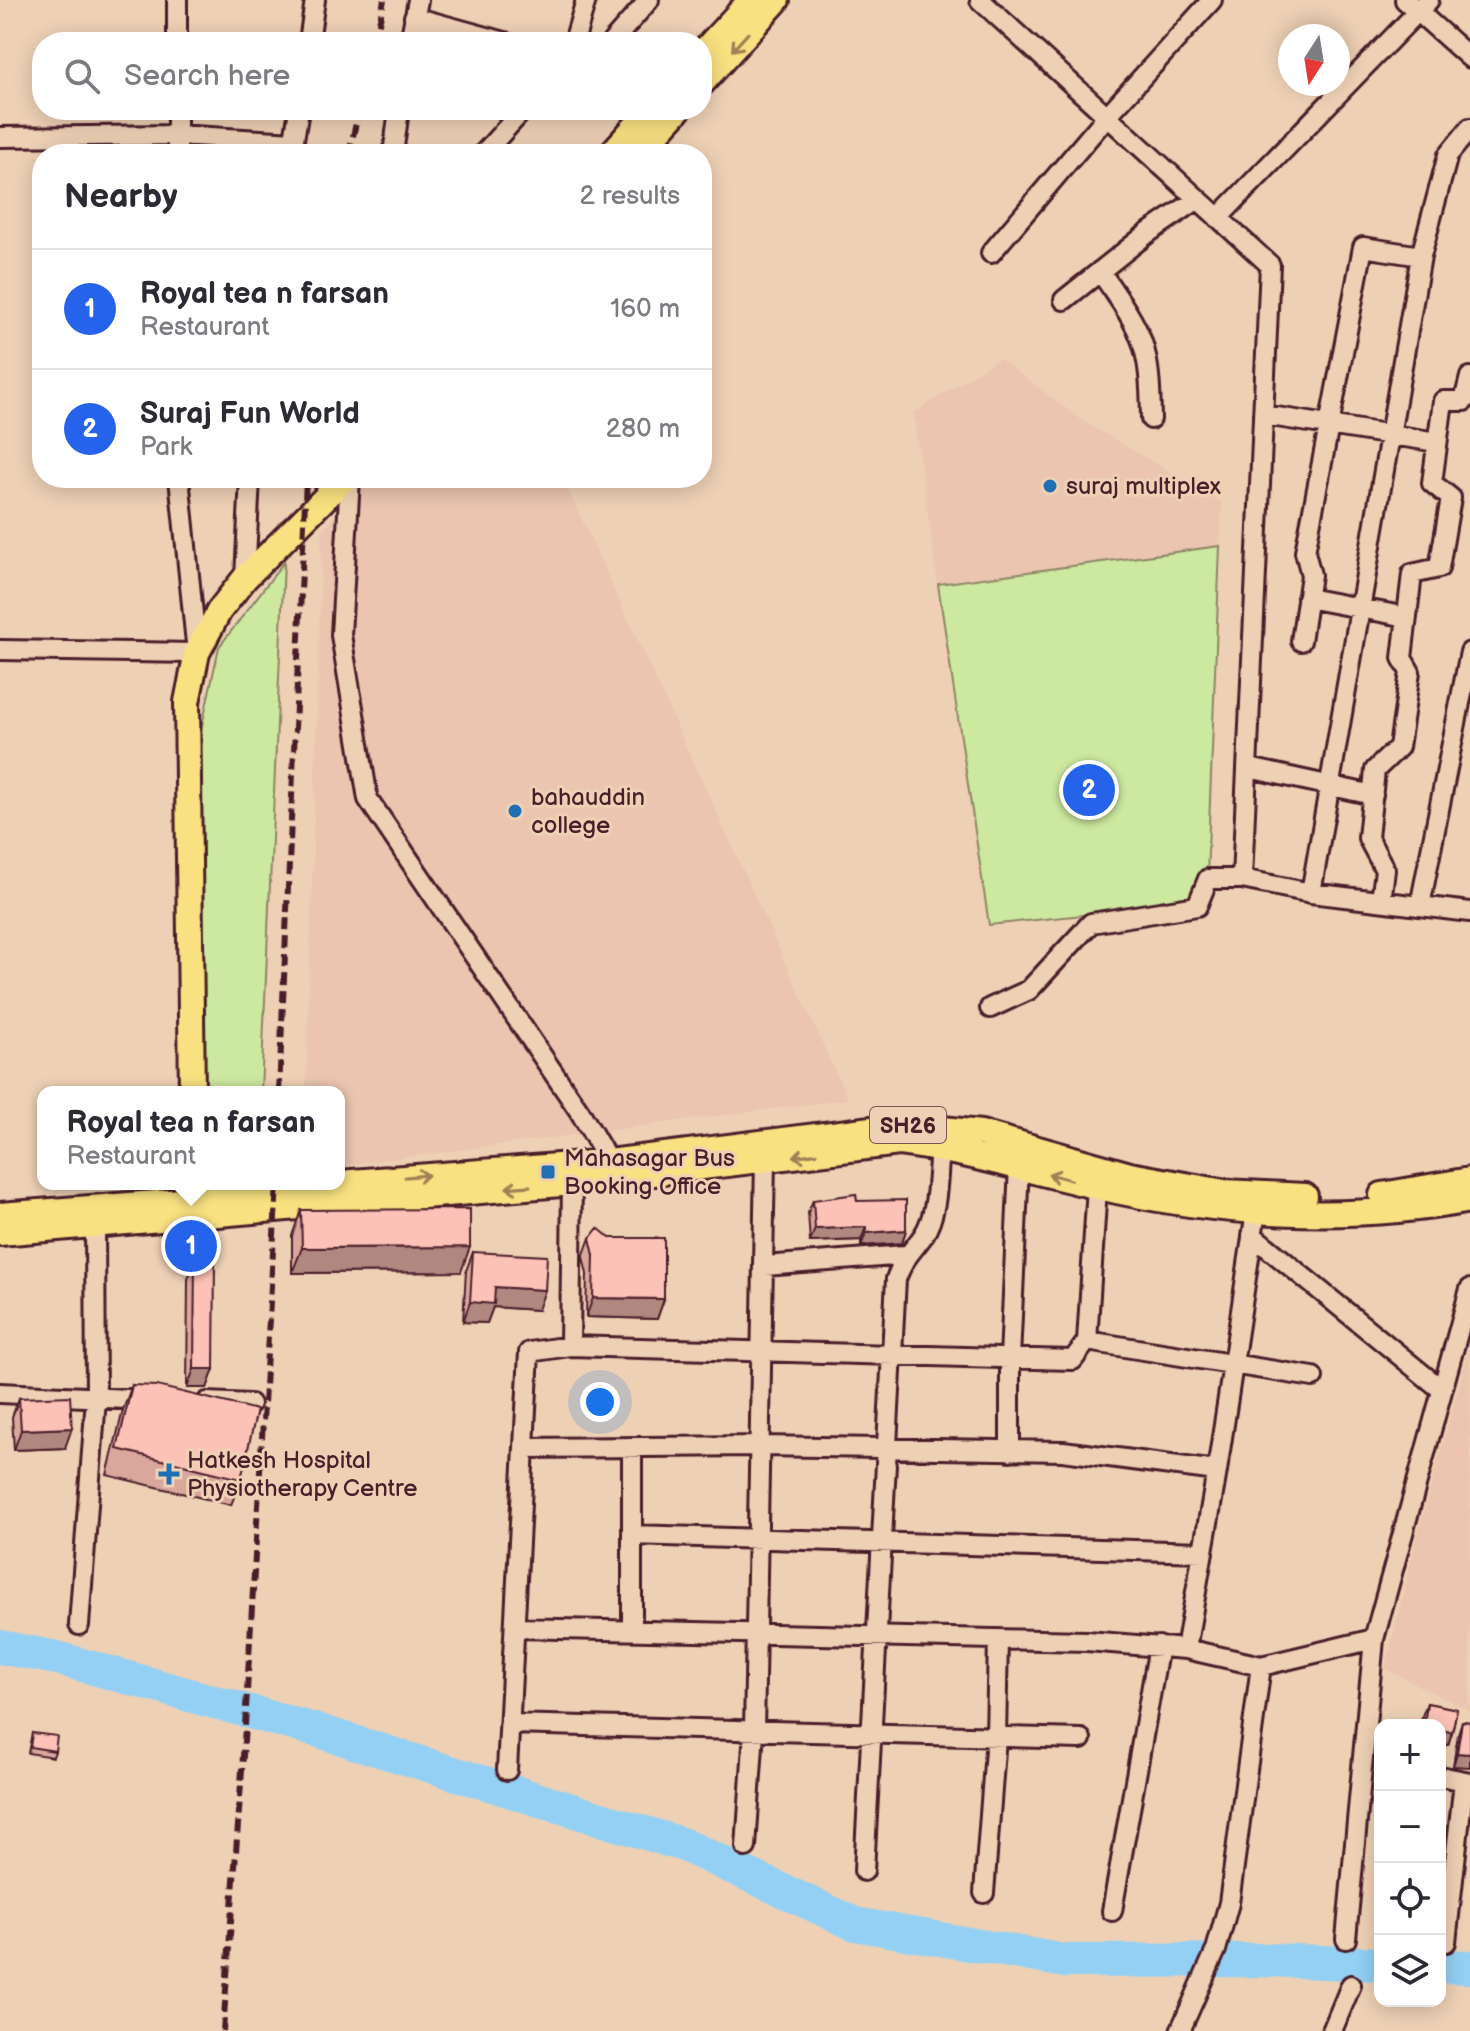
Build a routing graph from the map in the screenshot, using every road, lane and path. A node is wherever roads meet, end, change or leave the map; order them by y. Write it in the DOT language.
graph roads {
  1 [pos="177,0"];
  2 [pos="315,0"];
  3 [pos="586,0"];
  4 [pos="649,0"];
  5 [pos="751,0"];
  6 [pos="777,0"];
  7 [pos="1212,0"];
  8 [pos="990,3"];
  9 [pos="1417,4"];
  10 [pos="416,9"];
  11 [pos="177,32"];
  12 [pos="310,32"];
  13 [pos="412,32"];
  14 [pos="478,32"];
  15 [pos="577,32"];
  16 [pos="621,32"];
  17 [pos="712,42"];
  18 [pos="1470,57"];
  19 [pos="712,72"];
  20 [pos="1107,116"];
  21 [pos="177,120"];
  22 [pos="297,120"];
  23 [pos="398,120"];
  24 [pos="514,120"];
  25 [pos="645,120"];
  26 [pos="648,120"];
  27 [pos="1470,128"];
  28 [pos="0,137"];
  29 [pos="177,144"];
  30 [pos="294,144"];
  31 [pos="394,144"];
  32 [pos="492,144"];
  33 [pos="621,144"];
  34 [pos="641,144"];
  35 [pos="1198,199"];
  36 [pos="1218,218"];
  37 [pos="991,253"];
  38 [pos="1421,256"];
  39 [pos="1100,271"];
  40 [pos="1064,300"];
  41 [pos="1470,377"];
  42 [pos="1264,415"];
  43 [pos="1151,419"];
  44 [pos="1329,425"];
  45 [pos="1388,434"];
  46 [pos="1437,442"];
  47 [pos="180,488"];
  48 [pos="250,488"];
  49 [pos="334,488"];
  50 [pos="342,488"];
  51 [pos="245,578"];
  52 [pos="1307,598"];
  53 [pos="1359,608"];
  54 [pos="1407,617"];
  55 [pos="1301,641"];
  56 [pos="0,650"];
  57 [pos="1470,652"];
  58 [pos="197,653"];
  59 [pos="1249,768"];
  60 [pos="1329,785"];
  61 [pos="1373,795"];
  62 [pos="1242,879"];
  63 [pos="1311,893"];
  64 [pos="1381,901"];
  65 [pos="1420,906"];
  66 [pos="1470,912"];
  67 [pos="990,1008"];
  68 [pos="192,1086"];
  69 [pos="1007,1143"];
  70 [pos="940,1148"];
  71 [pos="765,1161"];
  72 [pos="609,1162"];
  73 [pos="1019,1166"];
  74 [pos="1470,1180"];
  75 [pos="345,1183"];
  76 [pos="572,1183"];
  77 [pos="1097,1187"];
  78 [pos="280,1190"];
  79 [pos="194,1200"];
  80 [pos="1470,1200"];
  81 [pos="0,1215"];
  82 [pos="1254,1223"];
  83 [pos="95,1226"];
  84 [pos="0,1233"];
  85 [pos="905,1255"];
  86 [pos="765,1266"];
  87 [pos="1470,1289"];
  88 [pos="1087,1341"];
  89 [pos="570,1346"];
  90 [pos="763,1352"];
  91 [pos="892,1355"];
  92 [pos="1010,1358"];
  93 [pos="1232,1364"];
  94 [pos="1313,1377"];
  95 [pos="1442,1390"];
  96 [pos="0,1393"];
  97 [pos="96,1398"];
  98 [pos="250,1404"];
  99 [pos="761,1446"];
  100 [pos="632,1447"];
  101 [pos="524,1448"];
  102 [pos="887,1448"];
  103 [pos="1010,1451"];
  104 [pos="1217,1471"];
  105 [pos="632,1535"];
  106 [pos="758,1539"];
  107 [pos="881,1542"];
  108 [pos="1203,1552"];
  109 [pos="79,1625"];
  110 [pos="515,1628"];
  111 [pos="632,1630"];
  112 [pos="756,1633"];
  113 [pos="876,1636"];
  114 [pos="998,1639"];
  115 [pos="1374,1639"];
  116 [pos="1159,1646"];
  117 [pos="1186,1649"];
  118 [pos="1261,1666"];
  119 [pos="510,1724"];
  120 [pos="754,1731"];
  121 [pos="871,1734"];
  122 [pos="996,1737"];
  123 [pos="1081,1739"];
  124 [pos="1371,1764"];
  125 [pos="507,1770"];
  126 [pos="1446,1777"];
  127 [pos="1467,1781"];
  128 [pos="746,1847"];
  129 [pos="864,1871"];
  130 [pos="984,1893"];
  131 [pos="1112,1911"];
  132 [pos="1346,1939"];
  133 [pos="1446,1942"];
  134 [pos="1351,1985"];
  135 [pos="1180,2031"];
  136 [pos="1332,2031"];
  1 -- 11 [label="street"];
  2 -- 12 [label="street"];
  3 -- 15 [label="street"];
  4 -- 16 [label="street"];
  5 -- 17 [label="main road"];
  6 -- 19 [label="main road, one-way"];
  7 -- 20 [label="street"];
  8 -- 20 [label="street"];
  9 -- 18 [label="street"];
  9 -- 36 [label="street"];
  10 -- 13 [label="street"];
  10 -- 14 [label="street"];
  20 -- 35 [label="street"];
  20 -- 37 [label="street"];
  21 -- 29 [label="street"];
  22 -- 30 [label="street"];
  23 -- 31 [label="street"];
  24 -- 32 [label="street"];
  25 -- 33 [label="main road"];
  26 -- 34 [label="main road"];
  27 -- 38 [label="street"];
  28 -- 29 [label="street"];
  35 -- 36 [label="street"];
  35 -- 39 [label="street"];
  36 -- 42 [label="street"];
  38 -- 44 [label="street"];
  38 -- 45 [label="street"];
  39 -- 40 [label="street"];
  39 -- 43 [label="street"];
  41 -- 46 [label="street"];
  42 -- 44 [label="street"];
  42 -- 59 [label="street"];
  44 -- 45 [label="street"];
  44 -- 52 [label="street"];
  45 -- 46 [label="street"];
  45 -- 53 [label="street"];
  46 -- 54 [label="street"];
  47 -- 58 [label="street"];
  48 -- 51 [label="street"];
  49 -- 51 [label="main road"];
  50 -- 72 [label="street"];
  51 -- 58 [label="main road"];
  52 -- 53 [label="street"];
  52 -- 55 [label="street"];
  53 -- 54 [label="street"];
  53 -- 60 [label="street"];
  54 -- 61 [label="street"];
  56 -- 58 [label="street"];
  57 -- 65 [label="street"];
  58 -- 68 [label="main road"];
  59 -- 60 [label="street"];
  59 -- 62 [label="street"];
  60 -- 61 [label="street"];
  60 -- 63 [label="street"];
  61 -- 64 [label="street"];
  62 -- 63 [label="street"];
  62 -- 67 [label="street"];
  63 -- 64 [label="street"];
  64 -- 65 [label="street"];
  65 -- 66 [label="street"];
  69 -- 72 [label="main road, SH26"];
  69 -- 73 [label="street"];
  69 -- 74 [label="main road, SH26"];
  70 -- 71 [label="main road, SH26, one-way"];
  70 -- 73 [label="main road, SH26"];
  70 -- 85 [label="street"];
  71 -- 76 [label="main road, SH26"];
  71 -- 86 [label="street"];
  75 -- 72 [label="main road, SH26, one-way"];
  77 -- 73 [label="main road, SH26, one-way"];
  73 -- 92 [label="street"];
  76 -- 79 [label="main road, SH26, one-way"];
  76 -- 89 [label="street"];
  77 -- 82 [label="main road, SH26"];
  77 -- 88 [label="street"];
  78 -- 79 [label="main road, SH26"];
  79 -- 81 [label="main road, SH26"];
  79 -- 83 [label="main road, SH26"];
  80 -- 82 [label="main road, SH26"];
  82 -- 93 [label="street"];
  82 -- 95 [label="street"];
  83 -- 84 [label="main road, SH26"];
  83 -- 97 [label="street"];
  85 -- 86 [label="street"];
  85 -- 91 [label="street"];
  86 -- 90 [label="street"];
  87 -- 95 [label="street"];
  88 -- 92 [label="street"];
  88 -- 93 [label="street"];
  89 -- 90 [label="street"];
  89 -- 101 [label="street"];
  90 -- 91 [label="street"];
  90 -- 99 [label="street"];
  91 -- 92 [label="street"];
  91 -- 102 [label="street"];
  92 -- 103 [label="street"];
  93 -- 94 [label="street"];
  93 -- 104 [label="street"];
  95 -- 115 [label="street"];
  96 -- 97 [label="street"];
  97 -- 98 [label="street"];
  97 -- 109 [label="street"];
  99 -- 100 [label="street"];
  99 -- 102 [label="street"];
  99 -- 106 [label="street"];
  100 -- 101 [label="street"];
  100 -- 105 [label="street"];
  101 -- 110 [label="street"];
  102 -- 103 [label="street"];
  102 -- 107 [label="street"];
  103 -- 104 [label="street"];
  104 -- 108 [label="street"];
  105 -- 106 [label="street"];
  105 -- 111 [label="street"];
  106 -- 107 [label="street"];
  106 -- 112 [label="street"];
  107 -- 108 [label="street"];
  107 -- 113 [label="street"];
  108 -- 117 [label="street"];
  110 -- 111 [label="street"];
  110 -- 119 [label="street"];
  111 -- 112 [label="street"];
  112 -- 113 [label="street"];
  112 -- 120 [label="street"];
  113 -- 114 [label="street"];
  113 -- 121 [label="street"];
  114 -- 116 [label="street"];
  114 -- 122 [label="street"];
  115 -- 118 [label="street"];
  115 -- 124 [label="street"];
  116 -- 117 [label="street"];
  116 -- 131 [label="street"];
  117 -- 118 [label="street"];
  118 -- 135 [label="street"];
  119 -- 120 [label="street"];
  119 -- 125 [label="street"];
  120 -- 121 [label="street"];
  120 -- 128 [label="street"];
  121 -- 122 [label="street"];
  121 -- 129 [label="street"];
  122 -- 123 [label="street"];
  122 -- 130 [label="street"];
  124 -- 132 [label="street"];
  126 -- 127 [label="street"];
  127 -- 133 [label="street"];
  134 -- 136 [label="street"];
}
